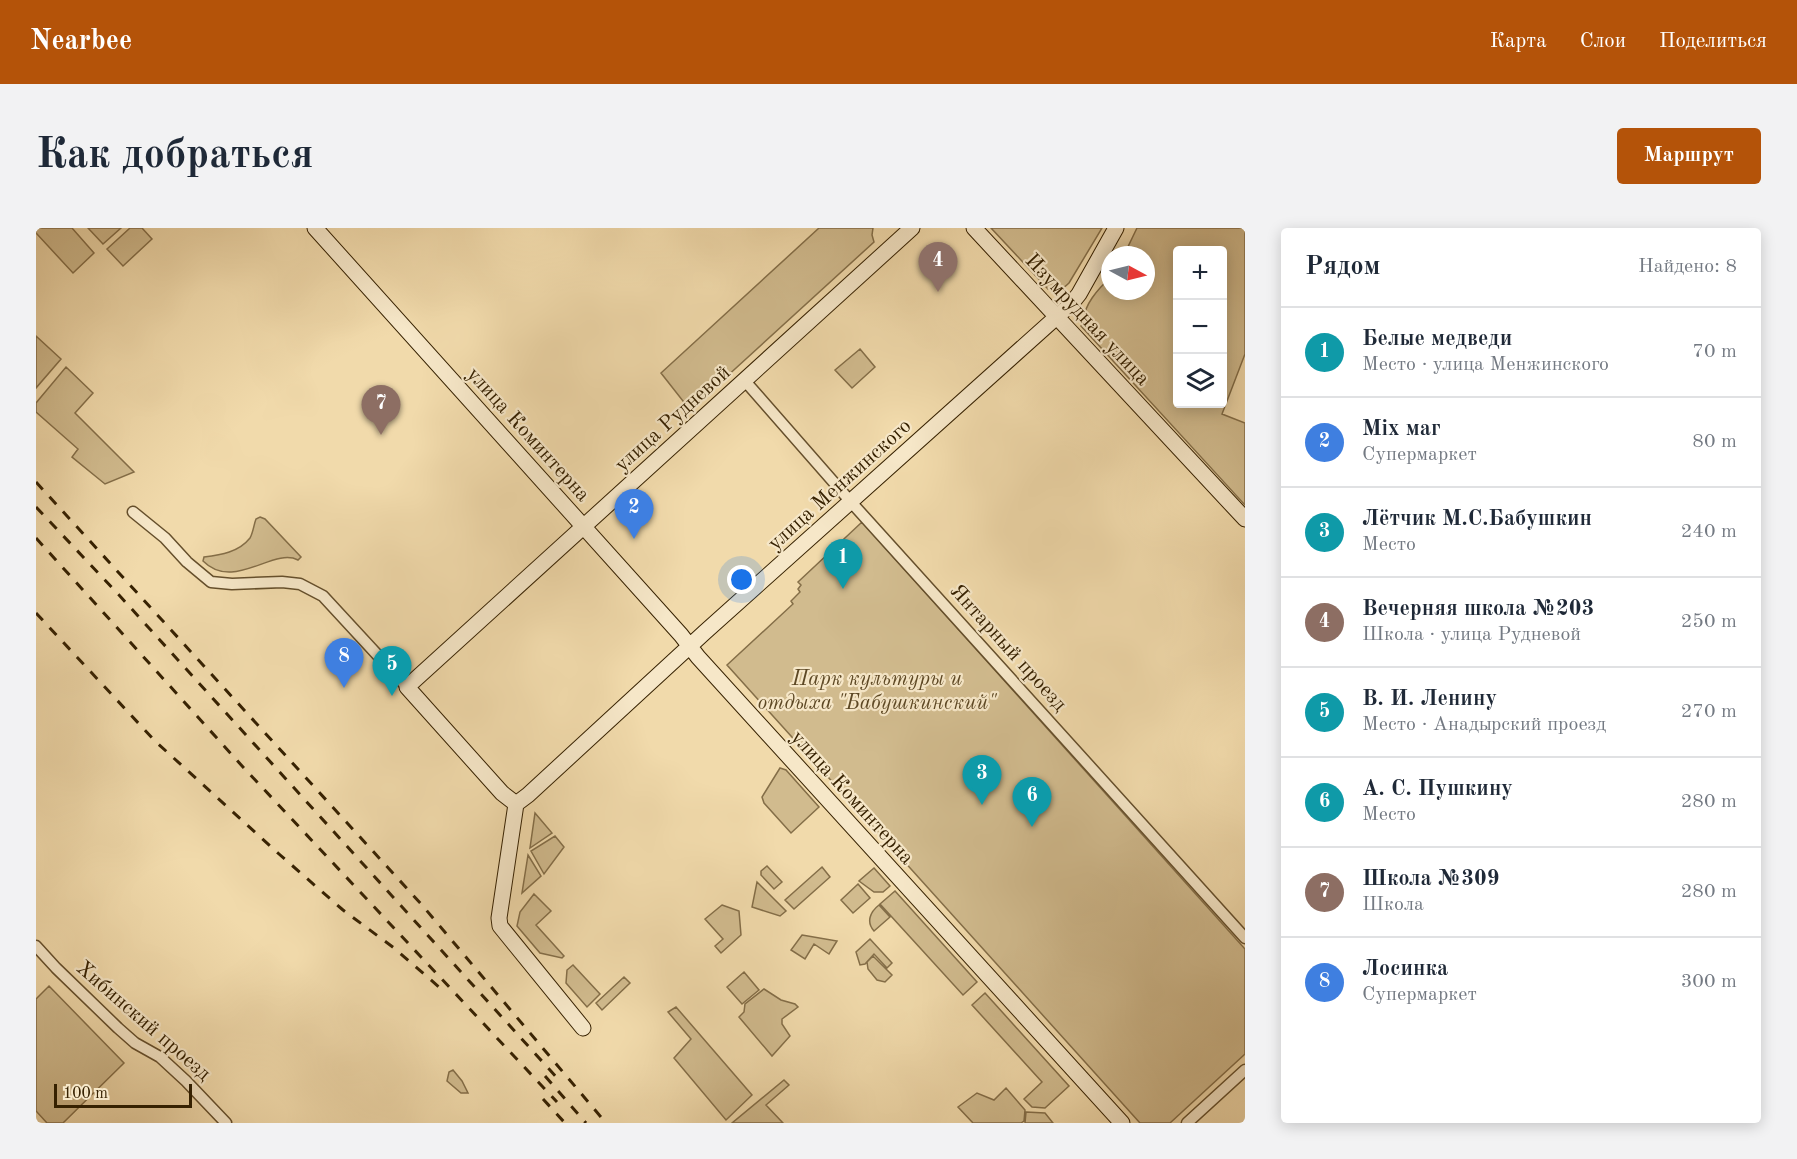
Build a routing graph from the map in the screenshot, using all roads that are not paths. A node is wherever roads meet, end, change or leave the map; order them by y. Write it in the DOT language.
graph roads {
  1 [pos="315,228"];
  2 [pos="912,228"];
  3 [pos="974,228"];
  4 [pos="1116,228"];
  5 [pos="1056,316"];
  6 [pos="745,381"];
  7 [pos="851,502"];
  8 [pos="133,512"];
  9 [pos="1245,519"];
  10 [pos="584,527"];
  11 [pos="690,646"];
  12 [pos="407,687"];
  13 [pos="516,804"];
  14 [pos="1245,938"];
  15 [pos="36,946"];
  16 [pos="583,1028"];
  17 [pos="1245,1070"];
  18 [pos="226,1123"];
  19 [pos="1122,1123"];
  20 [pos="1187,1123"];
  1 -- 10 [label="street, улица Коминтерна"];
  2 -- 6 [label="street, улица Рудневой"];
  3 -- 5 [label="street, Изумрудная улица"];
  4 -- 5 [label="street, улица Менжинского"];
  5 -- 7 [label="street, улица Менжинского"];
  5 -- 9 [label="street, Изумрудная улица"];
  6 -- 7 [label="street, Янтарный проезд"];
  6 -- 10 [label="street, улица Рудневой"];
  7 -- 11 [label="street, улица Менжинского"];
  7 -- 14 [label="street, Янтарный проезд"];
  8 -- 12 [label="street"];
  10 -- 11 [label="street, улица Коминтерна"];
  10 -- 12 [label="street, улица Рудневой"];
  11 -- 13 [label="street, улица Менжинского"];
  11 -- 19 [label="street, улица Коминтерна"];
  12 -- 13 [label="street"];
  13 -- 16 [label="street"];
  15 -- 18 [label="street, Хибинский проезд"];
  17 -- 20 [label="street"];
}
